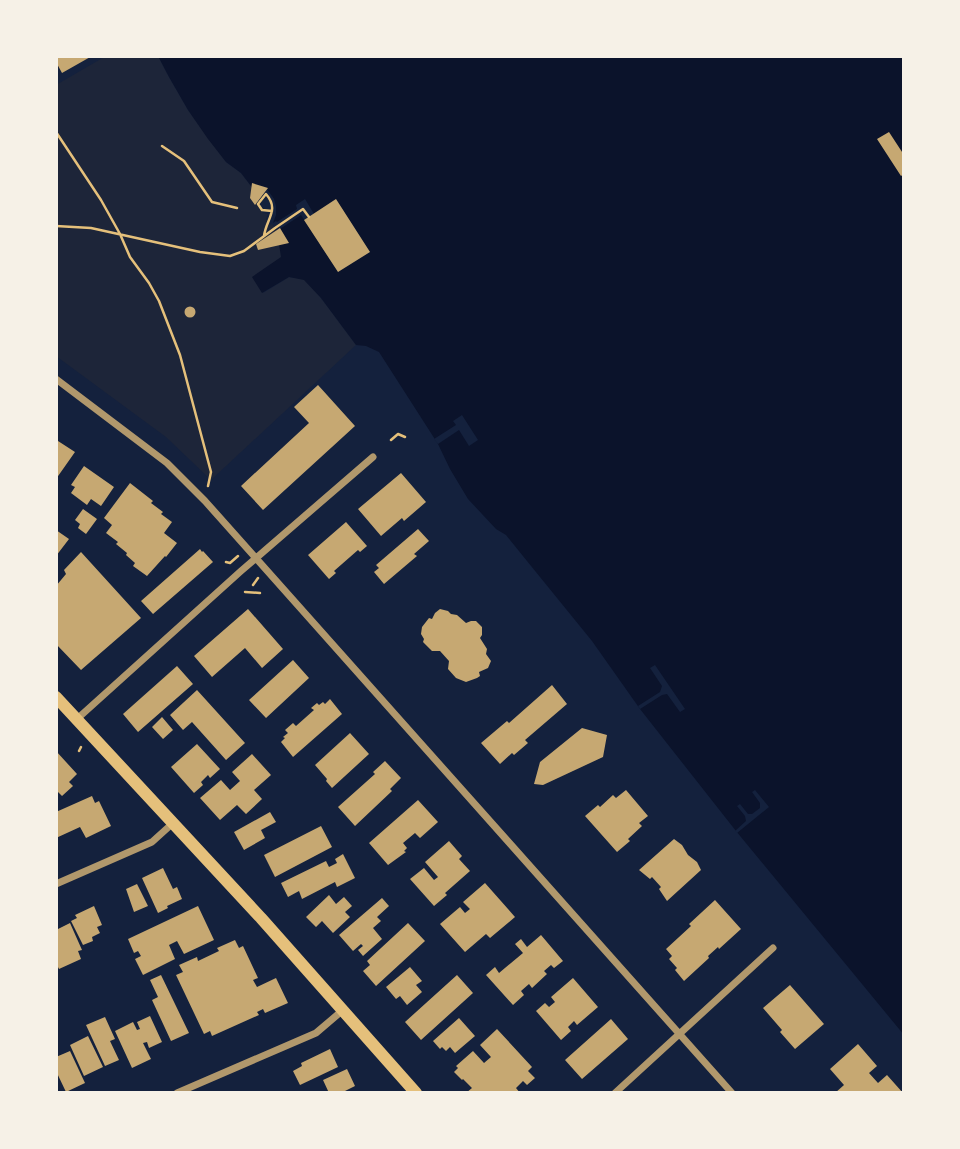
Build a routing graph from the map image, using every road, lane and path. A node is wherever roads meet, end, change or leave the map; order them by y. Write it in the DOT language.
graph roads {
  1 [pos="56,132"];
  2 [pos="162,146"];
  3 [pos="237,208"];
  4 [pos="272,211"];
  5 [pos="309,217"];
  6 [pos="56,226"];
  7 [pos="120,234"];
  8 [pos="264,236"];
  9 [pos="56,379"];
  10 [pos="405,437"];
  11 [pos="391,440"];
  12 [pos="373,457"];
  13 [pos="205,502"];
  14 [pos="255,558"];
  15 [pos="245,592"];
  16 [pos="260,593"];
  17 [pos="56,697"];
  18 [pos="77,719"];
  19 [pos="173,823"];
  20 [pos="56,884"];
  21 [pos="773,948"];
  22 [pos="343,1010"];
  23 [pos="679,1034"];
  24 [pos="177,1093"];
  25 [pos="416,1093"];
  26 [pos="615,1093"];
  27 [pos="732,1093"];
  1 -- 7 [label="path"];
  2 -- 3 [label="path"];
  4 -- 4 [label="path"];
  4 -- 8 [label="path"];
  5 -- 8 [label="path"];
  6 -- 7 [label="path"];
  7 -- 8 [label="path"];
  7 -- 13 [label="path"];
  9 -- 13 [label="street"];
  10 -- 11 [label="path"];
  12 -- 14 [label="street"];
  13 -- 14 [label="street"];
  14 -- 18 [label="street"];
  14 -- 23 [label="street"];
  15 -- 16 [label="path"];
  17 -- 18 [label="main road"];
  18 -- 19 [label="main road"];
  19 -- 20 [label="street"];
  19 -- 22 [label="main road"];
  21 -- 23 [label="street"];
  22 -- 24 [label="street"];
  22 -- 25 [label="main road"];
  23 -- 26 [label="street"];
  23 -- 27 [label="street"];
}
